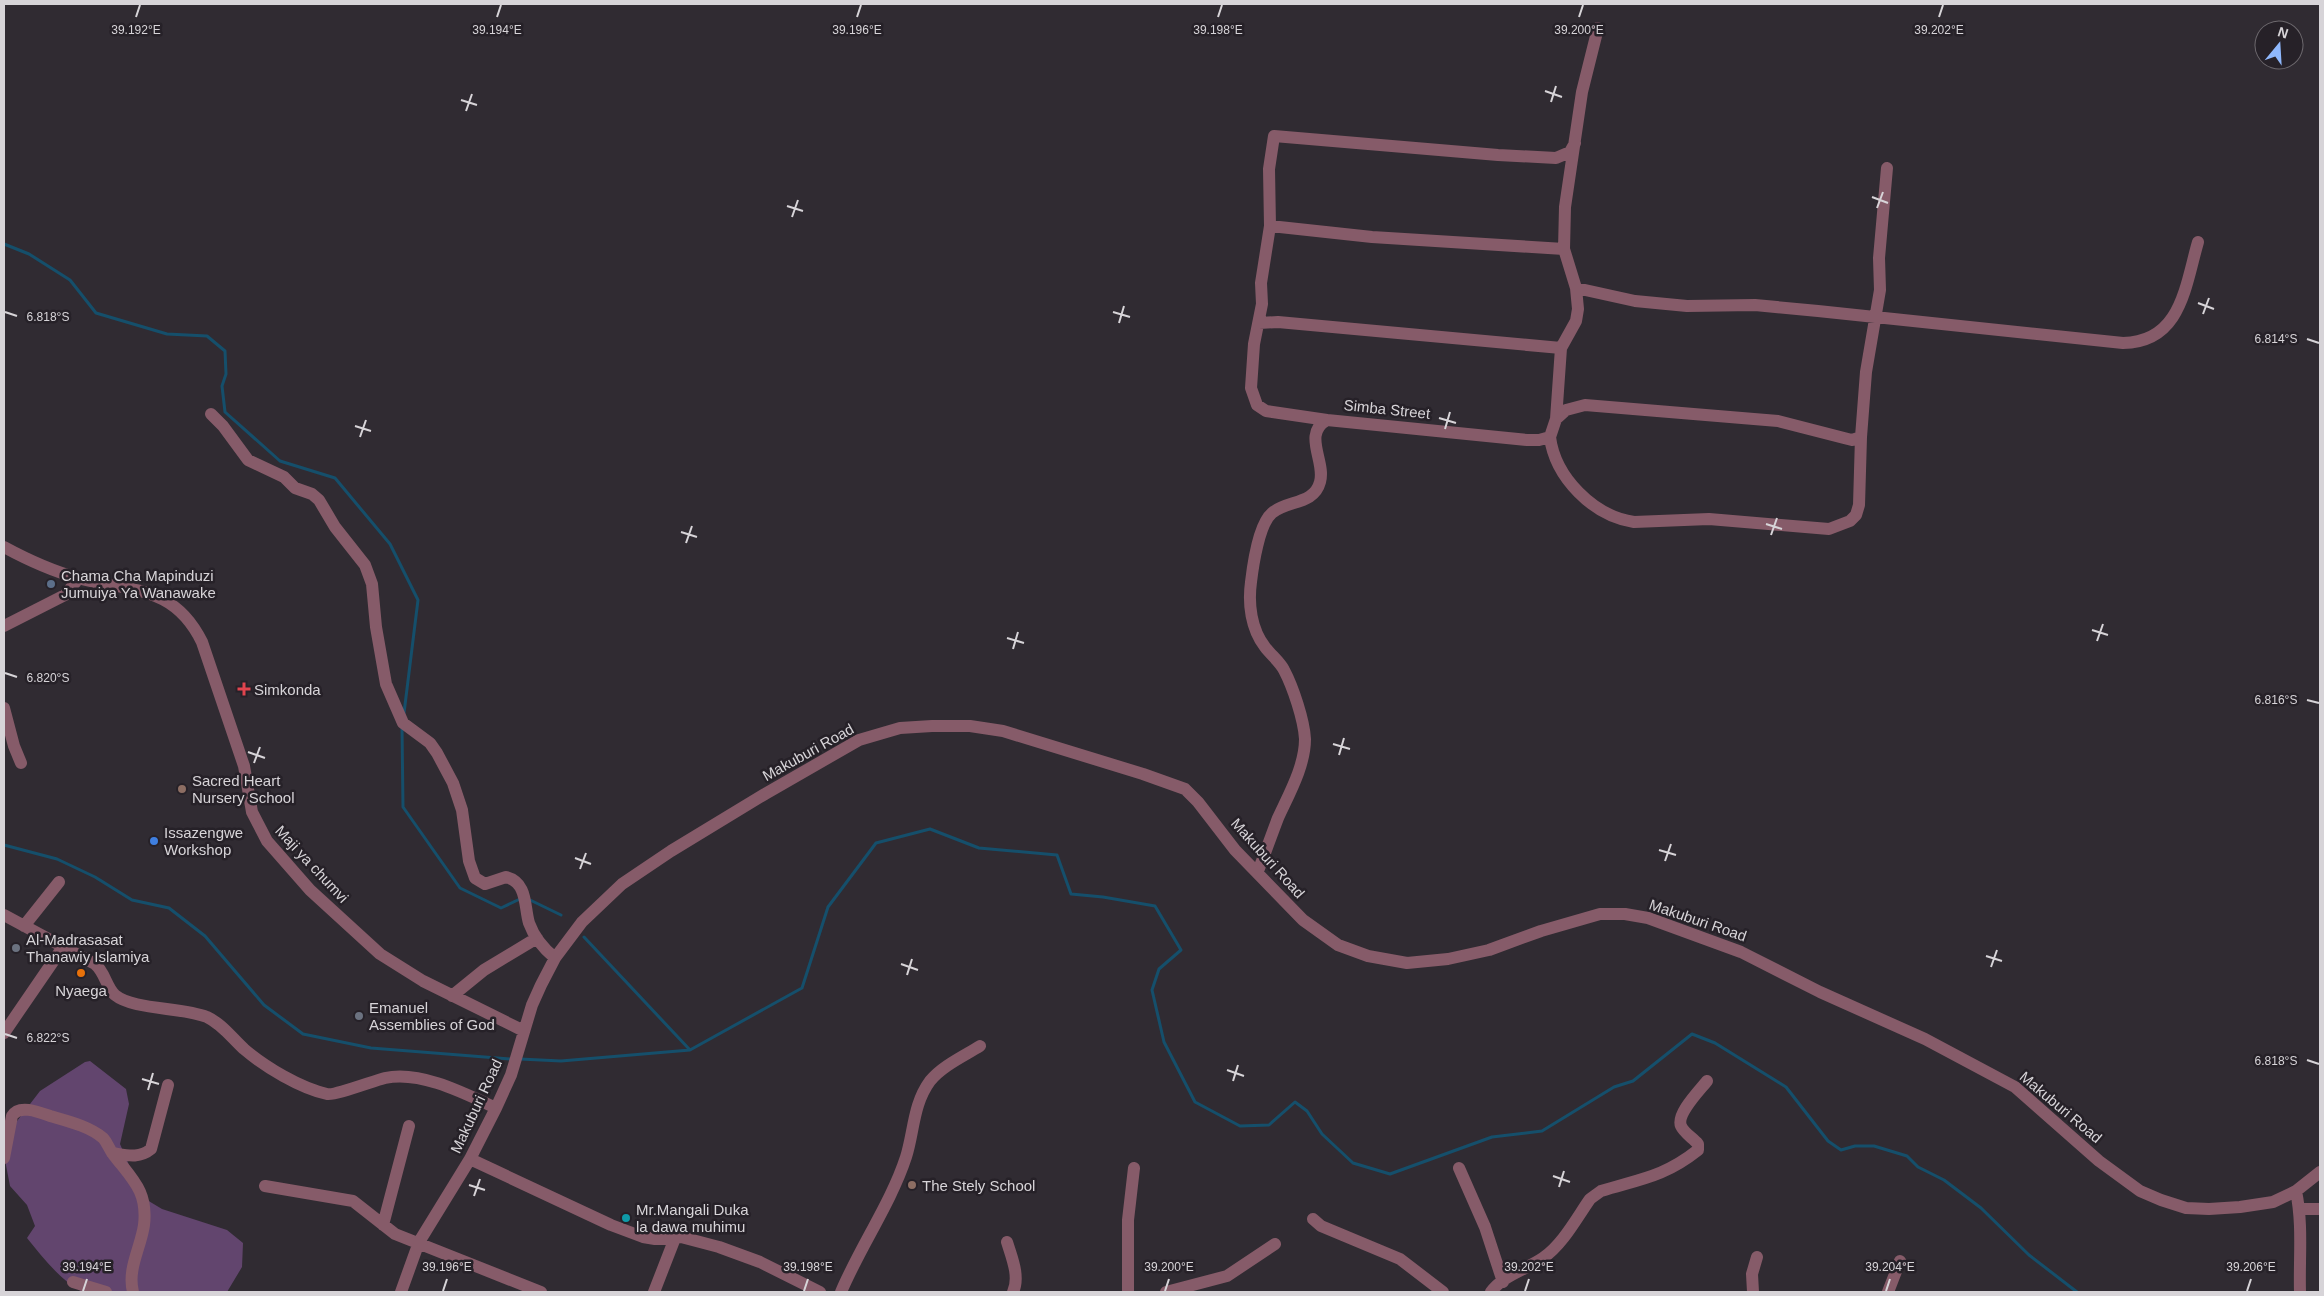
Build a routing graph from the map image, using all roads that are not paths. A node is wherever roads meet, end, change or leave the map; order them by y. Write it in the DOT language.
graph roads {
  1 [pos="1598,28"];
  2 [pos="1575,143"];
  3 [pos="1887,168"];
  4 [pos="1270,226"];
  5 [pos="2198,242"];
  6 [pos="1564,249"];
  7 [pos="1576,288"];
  8 [pos="1875,316"];
  9 [pos="1260,324"];
  10 [pos="1561,348"];
  11 [pos="211,414"];
  12 [pos="1327,420"];
  13 [pos="1556,420"];
  14 [pos="1550,436"];
  15 [pos="1861,437"];
  16 [pos="4,547"];
  17 [pos="79,578"];
  18 [pos="4,626"];
  19 [pos="4,708"];
  20 [pos="21,764"];
  21 [pos="1258,872"];
  22 [pos="59,882"];
  23 [pos="4,915"];
  24 [pos="24,926"];
  25 [pos="537,938"];
  26 [pos="63,947"];
  27 [pos="555,958"];
  28 [pos="452,996"];
  29 [pos="524,1032"];
  30 [pos="4,1033"];
  31 [pos="980,1046"];
  32 [pos="1707,1081"];
  33 [pos="168,1085"];
  34 [pos="496,1108"];
  35 [pos="409,1126"];
  36 [pos="112,1153"];
  37 [pos="4,1158"];
  38 [pos="470,1159"];
  39 [pos="1134,1168"];
  40 [pos="1459,1168"];
  41 [pos="2320,1172"];
  42 [pos="265,1186"];
  43 [pos="2296,1191"];
  44 [pos="2300,1209"];
  45 [pos="2320,1209"];
  46 [pos="1313,1219"];
  47 [pos="383,1225"];
  48 [pos="675,1238"];
  49 [pos="419,1242"];
  50 [pos="1008,1242"];
  51 [pos="1276,1244"];
  52 [pos="1757,1257"];
  53 [pos="1900,1261"];
  54 [pos="73,1282"];
  55 [pos="1503,1282"];
  56 [pos="1891,1291"];
  57 [pos="106,1292"];
  58 [pos="133,1292"];
  59 [pos="401,1292"];
  60 [pos="541,1292"];
  61 [pos="654,1292"];
  62 [pos="820,1292"];
  63 [pos="841,1292"];
  64 [pos="1013,1292"];
  65 [pos="1128,1292"];
  66 [pos="1166,1292"];
  67 [pos="1443,1292"];
  68 [pos="1491,1292"];
  69 [pos="1753,1292"];
  70 [pos="2300,1292"];
  1 -- 2 [label="street"];
  2 -- 4 [label="street"];
  2 -- 6 [label="street"];
  3 -- 8 [label="street"];
  4 -- 6 [label="street"];
  4 -- 9 [label="street"];
  5 -- 8 [label="street"];
  6 -- 7 [label="street"];
  7 -- 8 [label="street"];
  7 -- 10 [label="street"];
  8 -- 15 [label="street"];
  9 -- 10 [label="street"];
  9 -- 12 [label="street"];
  10 -- 13 [label="street"];
  11 -- 25 [label="street"];
  12 -- 14 [label="street, Simba Street"];
  12 -- 21 [label="street, Simba Street"];
  13 -- 14 [label="street"];
  13 -- 15 [label="street"];
  14 -- 15 [label="street"];
  16 -- 17 [label="street, Maji ya chumvi"];
  17 -- 18 [label="street"];
  17 -- 28 [label="street, Maji ya chumvi"];
  19 -- 20 [label="street"];
  21 -- 27 [label="street, Makuburi Road"];
  21 -- 43 [label="street, Makuburi Road"];
  22 -- 24 [label="street"];
  23 -- 24 [label="street"];
  24 -- 26 [label="street"];
  25 -- 27 [label="street"];
  25 -- 28 [label="street"];
  26 -- 30 [label="street"];
  26 -- 34 [label="street"];
  27 -- 29 [label="street, Makuburi Road"];
  28 -- 29 [label="street, Maji ya chumvi"];
  29 -- 34 [label="street, Makuburi Road"];
  31 -- 63 [label="street"];
  32 -- 55 [label="street"];
  33 -- 36 [label="street"];
  34 -- 38 [label="street, Makuburi Road"];
  35 -- 47 [label="street"];
  36 -- 37 [label="street"];
  36 -- 58 [label="street"];
  38 -- 48 [label="street"];
  38 -- 49 [label="street, Makuburi Road"];
  39 -- 65 [label="street"];
  40 -- 55 [label="street"];
  41 -- 43 [label="street, Makuburi Road"];
  42 -- 47 [label="street"];
  43 -- 44 [label="street"];
  44 -- 45 [label="street"];
  44 -- 70 [label="street"];
  46 -- 67 [label="street"];
  47 -- 49 [label="street"];
  48 -- 61 [label="street"];
  48 -- 62 [label="street"];
  49 -- 59 [label="street, Makuburi Road"];
  49 -- 60 [label="street"];
  50 -- 64 [label="street"];
  51 -- 66 [label="street"];
  52 -- 69 [label="street"];
  53 -- 56 [label="street"];
  54 -- 57 [label="street"];
  55 -- 68 [label="street"];
}
